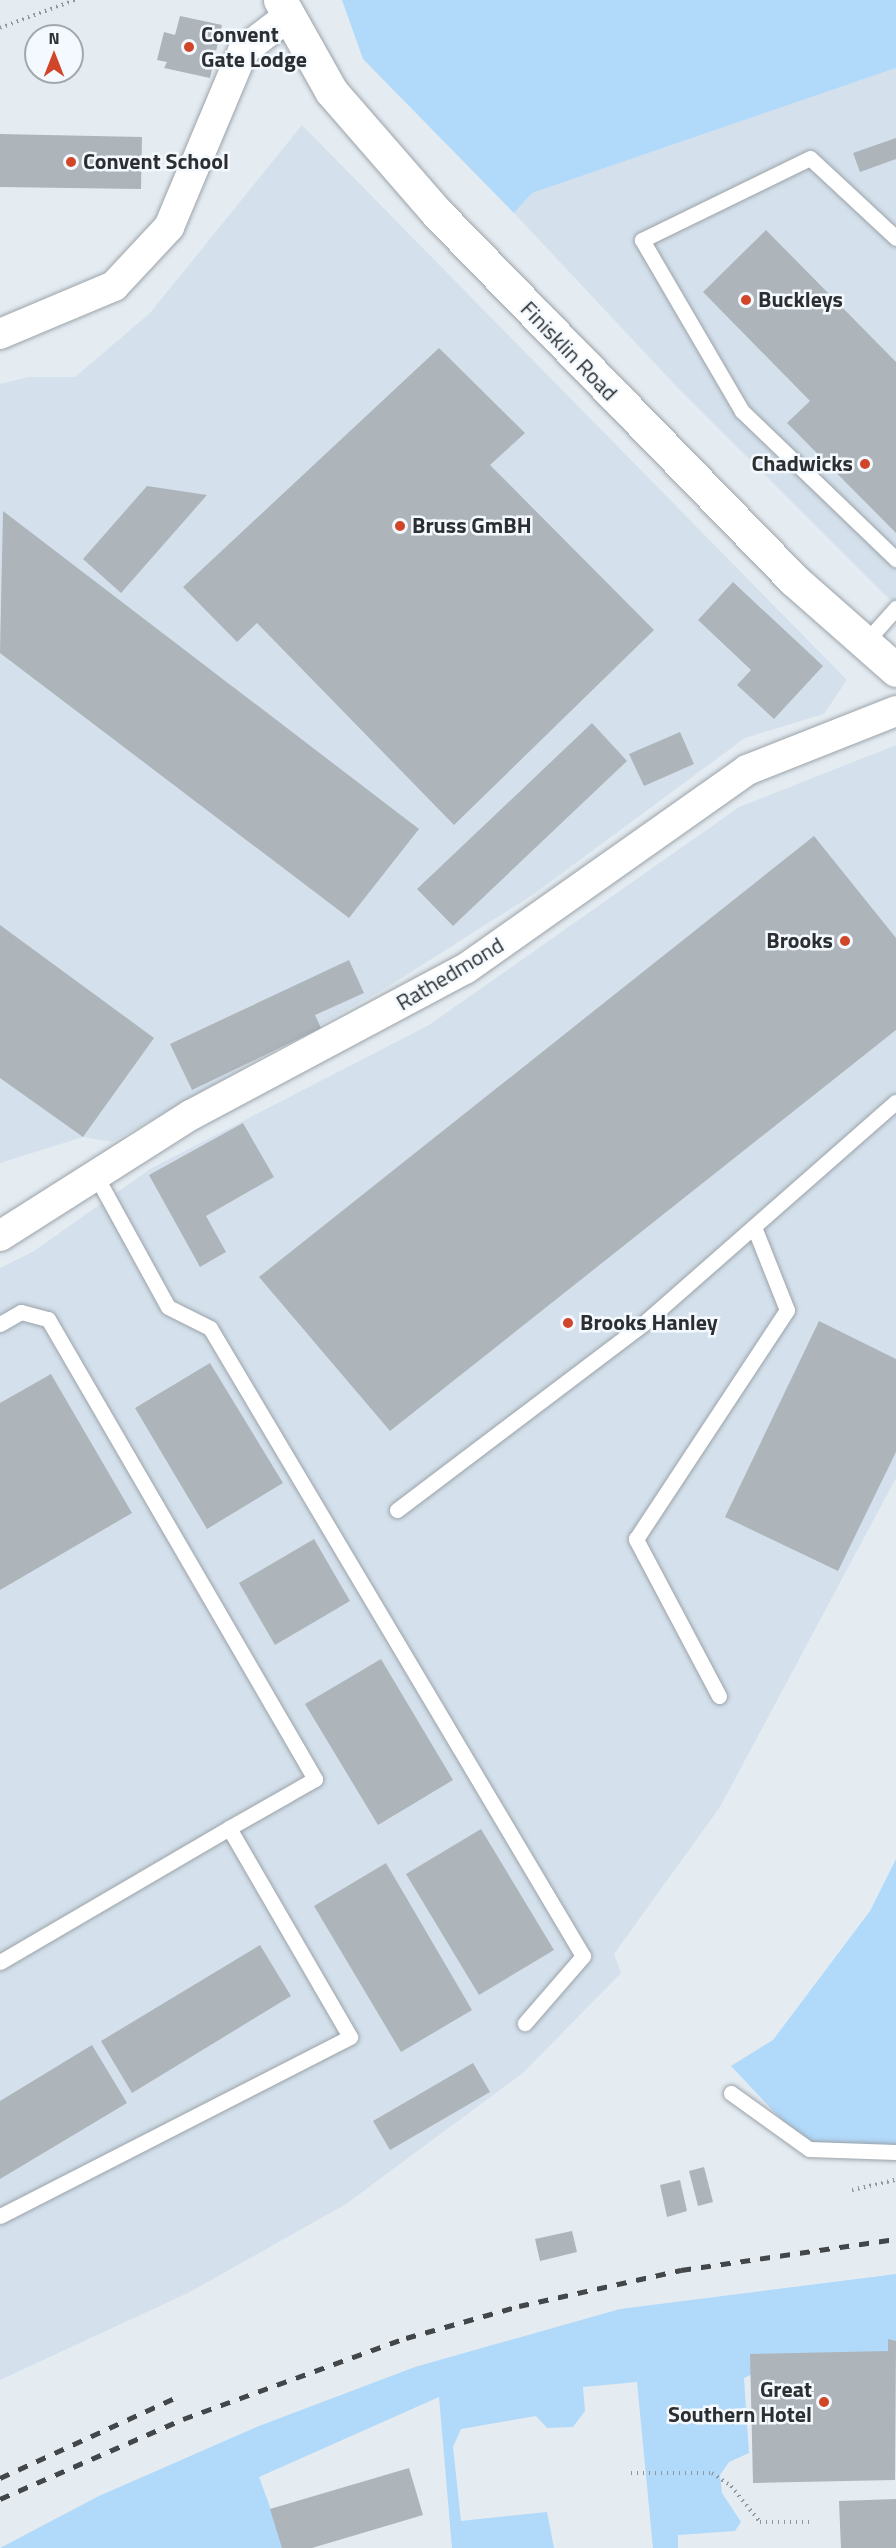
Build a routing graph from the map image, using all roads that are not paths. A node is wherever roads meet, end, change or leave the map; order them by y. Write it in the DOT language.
graph roads {
  1 [pos="283,9"];
  2 [pos="896,238"];
  3 [pos="0,334"];
  4 [pos="896,559"];
  5 [pos="896,608"];
  6 [pos="863,645"];
  7 [pos="896,670"];
  8 [pos="896,711"];
  9 [pos="896,1102"];
  10 [pos="96,1176"];
  11 [pos="754,1227"];
  12 [pos="0,1236"];
  13 [pos="0,1324"];
  14 [pos="397,1510"];
  15 [pos="719,1696"];
  16 [pos="229,1828"];
  17 [pos="0,1962"];
  18 [pos="525,2023"];
  19 [pos="731,2093"];
  20 [pos="896,2152"];
  21 [pos="0,2216"];
  1 -- 3 [label="street"];
  1 -- 6 [label="street, Finisklin Road"];
  2 -- 4 [label="lane"];
  5 -- 6 [label="lane"];
  6 -- 7 [label="street, Finisklin Road"];
  8 -- 10 [label="street, Rathedmond"];
  9 -- 11 [label="lane"];
  10 -- 12 [label="street, Rathedmond"];
  10 -- 18 [label="lane"];
  11 -- 14 [label="lane"];
  11 -- 15 [label="lane"];
  13 -- 16 [label="lane"];
  16 -- 17 [label="lane"];
  16 -- 21 [label="lane"];
  19 -- 20 [label="lane"];
}
